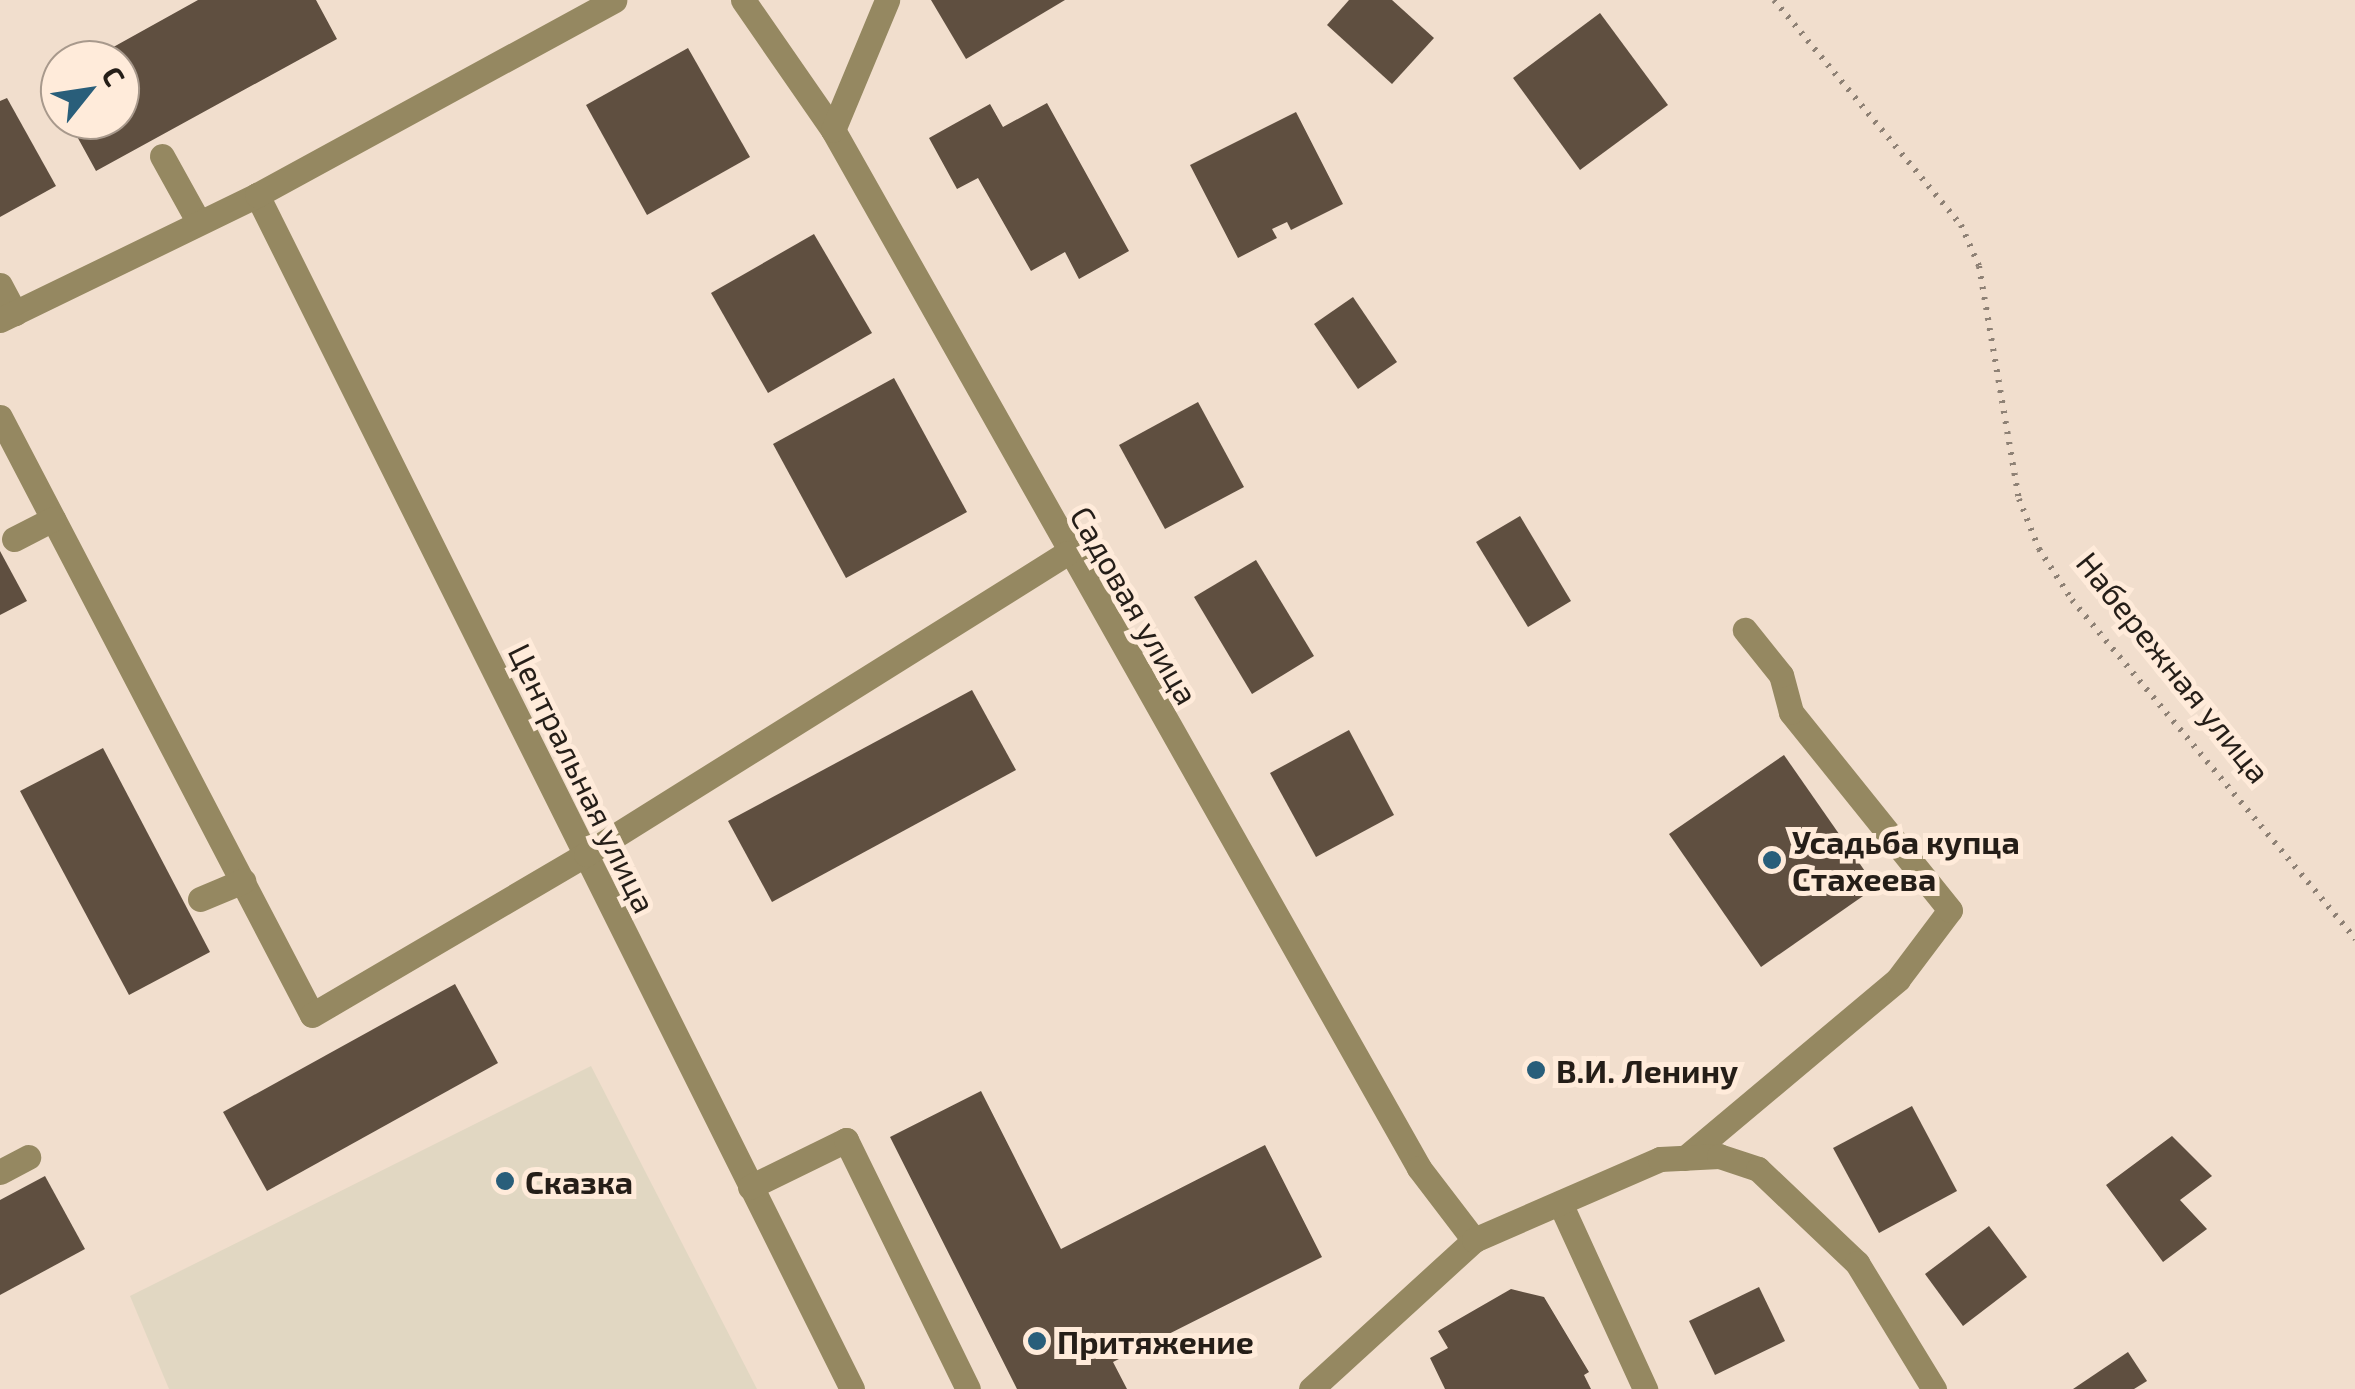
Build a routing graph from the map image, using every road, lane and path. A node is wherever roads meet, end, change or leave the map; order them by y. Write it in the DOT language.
graph roads {
  1 [pos="614,0"];
  2 [pos="742,0"];
  3 [pos="888,0"];
  4 [pos="1774,0"];
  5 [pos="833,130"];
  6 [pos="162,156"];
  7 [pos="256,195"];
  8 [pos="198,221"];
  9 [pos="0,285"];
  10 [pos="7,316"];
  11 [pos="0,417"];
  12 [pos="53,519"];
  13 [pos="14,539"];
  14 [pos="1067,553"];
  15 [pos="1745,630"];
  16 [pos="586,854"];
  17 [pos="243,881"];
  18 [pos="200,900"];
  19 [pos="2355,926"];
  20 [pos="2346,928"];
  21 [pos="2355,939"];
  22 [pos="28,1157"];
  23 [pos="1685,1158"];
  24 [pos="0,1172"];
  25 [pos="750,1187"];
  26 [pos="1560,1203"];
  27 [pos="1474,1240"];
  28 [pos="852,1389"];
  29 [pos="968,1389"];
  30 [pos="1311,1389"];
  31 [pos="1646,1389"];
  32 [pos="1934,1389"];
  1 -- 7 [label="street"];
  2 -- 5 [label="street, Садовая улица"];
  3 -- 5 [label="street"];
  4 -- 20 [label="path, Набережная улица"];
  5 -- 14 [label="street, Садовая улица"];
  6 -- 8 [label="street"];
  7 -- 8 [label="street"];
  7 -- 16 [label="street, Центральная улица"];
  8 -- 10 [label="street"];
  9 -- 10 [label="street"];
  11 -- 12 [label="street"];
  12 -- 13 [label="street"];
  12 -- 17 [label="street"];
  14 -- 16 [label="street"];
  14 -- 27 [label="street, Садовая улица"];
  15 -- 23 [label="street"];
  16 -- 17 [label="street"];
  16 -- 25 [label="street, Центральная улица"];
  17 -- 18 [label="street"];
  19 -- 20 [label="path"];
  20 -- 21 [label="path, Набережная улица"];
  22 -- 24 [label="street"];
  23 -- 26 [label="street"];
  23 -- 32 [label="street"];
  25 -- 28 [label="street, Центральная улица"];
  25 -- 29 [label="street"];
  26 -- 27 [label="street"];
  26 -- 31 [label="street"];
  27 -- 30 [label="street"];
}
